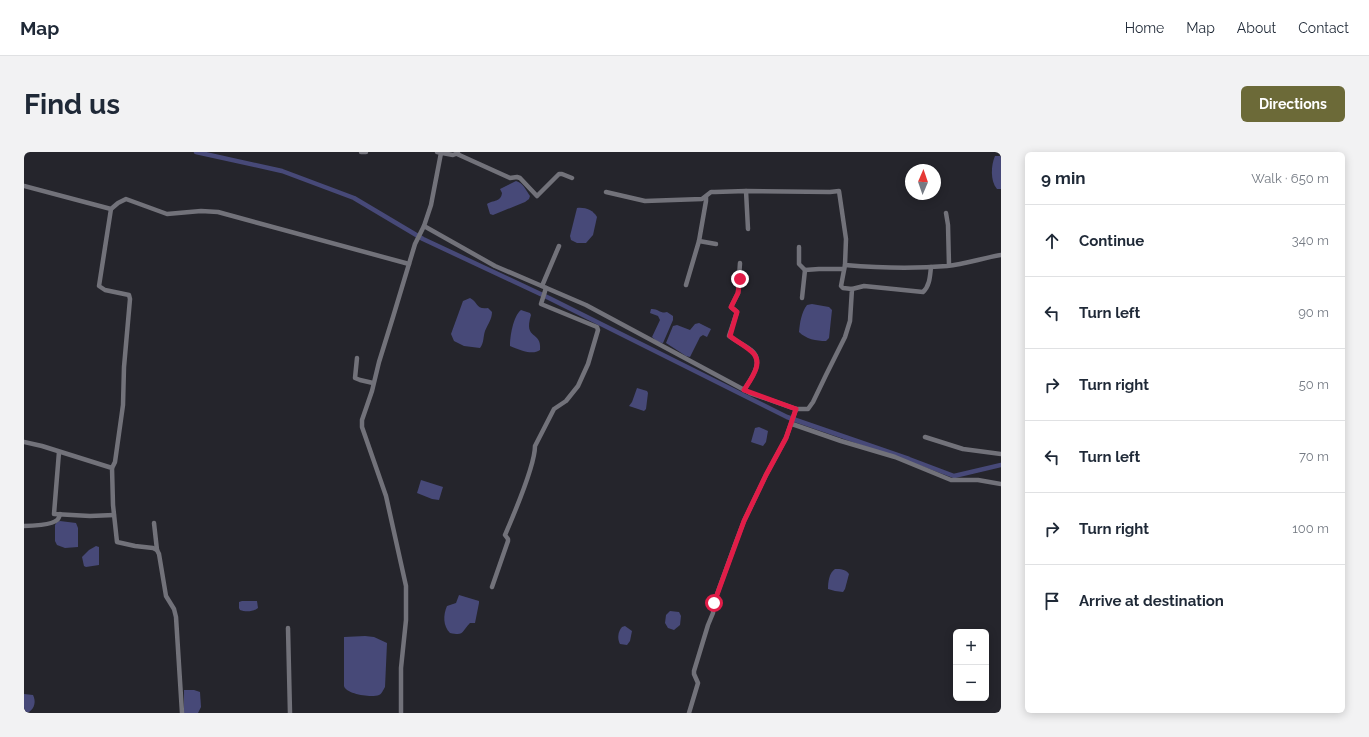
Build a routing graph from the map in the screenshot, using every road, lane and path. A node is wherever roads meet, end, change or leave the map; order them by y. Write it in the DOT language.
graph roads {
  1 [pos="361,152"];
  2 [pos="366,152"];
  3 [pos="439,152"];
  4 [pos="458,153"];
  5 [pos="572,178"];
  6 [pos="24,186"];
  7 [pos="746,191"];
  8 [pos="606,192"];
  9 [pos="706,197"];
  10 [pos="111,209"];
  11 [pos="946,213"];
  12 [pos="423,227"];
  13 [pos="748,230"];
  14 [pos="699,241"];
  15 [pos="716,244"];
  16 [pos="559,246"];
  17 [pos="799,247"];
  18 [pos="1001,254"];
  19 [pos="740,263"];
  20 [pos="409,264"];
  21 [pos="949,266"];
  22 [pos="845,267"];
  23 [pos="931,267"];
  24 [pos="805,270"];
  25 [pos="686,285"];
  26 [pos="544,289"];
  27 [pos="852,289"];
  28 [pos="802,298"];
  29 [pos="357,358"];
  30 [pos="374,383"];
  31 [pos="744,390"];
  32 [pos="796,411"];
  33 [pos="792,422"];
  34 [pos="925,437"];
  35 [pos="24,442"];
  36 [pos="59,452"];
  37 [pos="1001,454"];
  38 [pos="112,468"];
  39 [pos="1001,484"];
  40 [pos="60,514"];
  41 [pos="114,515"];
  42 [pos="154,523"];
  43 [pos="24,526"];
  44 [pos="157,550"];
  45 [pos="492,587"];
  46 [pos="288,628"];
  47 [pos="182,713"];
  48 [pos="290,713"];
  49 [pos="401,713"];
  50 [pos="689,713"];
  1 -- 2 [label="street"];
  3 -- 4 [label="street"];
  3 -- 12 [label="street"];
  4 -- 5 [label="street"];
  6 -- 10 [label="street"];
  7 -- 9 [label="street"];
  7 -- 13 [label="street"];
  7 -- 22 [label="street"];
  8 -- 9 [label="street"];
  9 -- 14 [label="street"];
  10 -- 20 [label="street"];
  10 -- 38 [label="street"];
  11 -- 21 [label="street"];
  12 -- 20 [label="street"];
  12 -- 26 [label="street"];
  14 -- 15 [label="street"];
  14 -- 25 [label="street"];
  16 -- 26 [label="street"];
  17 -- 24 [label="street"];
  18 -- 21 [label="street"];
  19 -- 31 [label="street"];
  20 -- 30 [label="street"];
  21 -- 23 [label="street"];
  22 -- 23 [label="street"];
  22 -- 24 [label="street"];
  22 -- 27 [label="street"];
  23 -- 27 [label="street"];
  24 -- 28 [label="street"];
  26 -- 31 [label="street"];
  26 -- 45 [label="street"];
  27 -- 32 [label="street"];
  29 -- 30 [label="street"];
  30 -- 49 [label="street"];
  31 -- 32 [label="street"];
  32 -- 33 [label="street"];
  33 -- 39 [label="street"];
  33 -- 50 [label="street"];
  34 -- 37 [label="street"];
  35 -- 36 [label="street"];
  36 -- 38 [label="street"];
  36 -- 40 [label="street"];
  38 -- 41 [label="street"];
  40 -- 41 [label="street"];
  40 -- 43 [label="street"];
  41 -- 44 [label="street"];
  42 -- 44 [label="street"];
  44 -- 47 [label="street"];
  46 -- 48 [label="street"];
}
